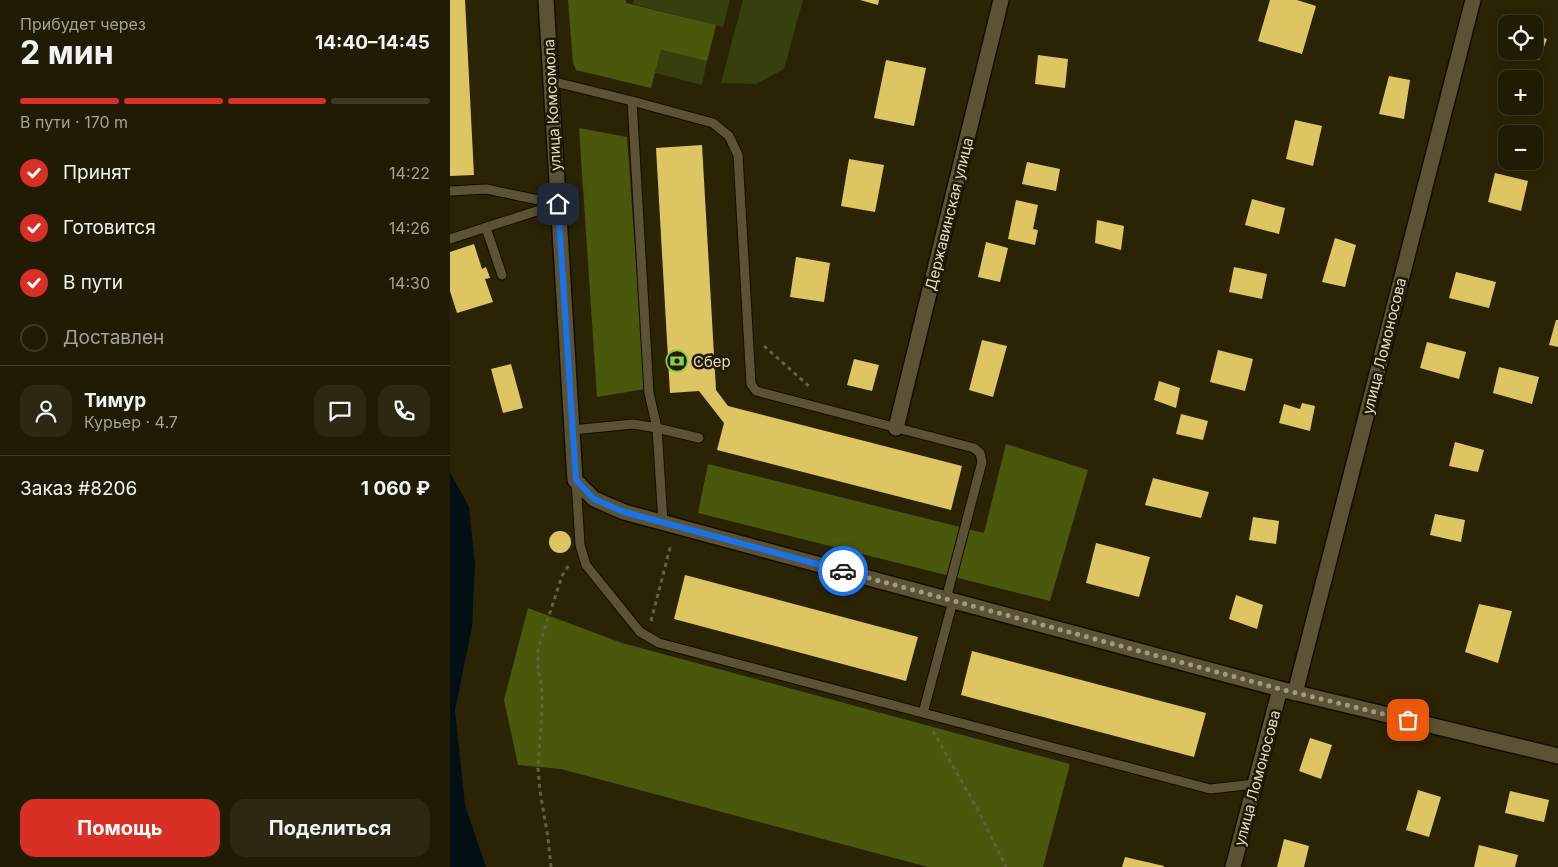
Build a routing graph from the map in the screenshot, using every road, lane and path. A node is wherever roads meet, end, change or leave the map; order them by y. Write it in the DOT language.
graph roads {
  1 [pos="546,0"];
  2 [pos="1001,0"];
  3 [pos="1473,0"];
  4 [pos="551,81"];
  5 [pos="632,100"];
  6 [pos="450,191"];
  7 [pos="558,204"];
  8 [pos="486,228"];
  9 [pos="450,239"];
  10 [pos="502,275"];
  11 [pos="748,332"];
  12 [pos="812,389"];
  13 [pos="657,428"];
  14 [pos="896,428"];
  15 [pos="572,430"];
  16 [pos="699,438"];
  17 [pos="576,480"];
  18 [pos="663,522"];
  19 [pos="671,543"];
  20 [pos="580,545"];
  21 [pos="949,600"];
  22 [pos="647,636"];
  23 [pos="1280,689"];
  24 [pos="1296,693"];
  25 [pos="923,713"];
  26 [pos="1558,756"];
  27 [pos="1256,784"];
  28 [pos="551,866"];
  29 [pos="1006,867"];
  30 [pos="1234,867"];
  1 -- 4 [label="street, улица Комсомола"];
  2 -- 14 [label="street, Державинская улица"];
  3 -- 24 [label="street, улица Ломоносова"];
  4 -- 5 [label="lane"];
  4 -- 7 [label="street, улица Комсомола"];
  5 -- 11 [label="lane"];
  5 -- 13 [label="lane"];
  6 -- 7 [label="lane"];
  7 -- 8 [label="lane"];
  7 -- 15 [label="street, улица Комсомола"];
  8 -- 9 [label="lane"];
  8 -- 10 [label="lane"];
  11 -- 12 [label="path"];
  11 -- 14 [label="lane"];
  13 -- 15 [label="lane"];
  13 -- 16 [label="lane"];
  13 -- 18 [label="lane"];
  14 -- 21 [label="lane"];
  15 -- 17 [label="street, улица Комсомола"];
  17 -- 18 [label="street"];
  17 -- 20 [label="lane"];
  18 -- 21 [label="street"];
  19 -- 22 [label="path"];
  20 -- 22 [label="lane"];
  20 -- 28 [label="path"];
  21 -- 23 [label="street"];
  21 -- 25 [label="lane"];
  22 -- 25 [label="lane"];
  23 -- 24 [label="street"];
  23 -- 27 [label="street, улица Ломоносова"];
  24 -- 26 [label="street"];
  25 -- 27 [label="lane"];
  25 -- 29 [label="path"];
  27 -- 30 [label="street, улица Ломоносова"];
}
